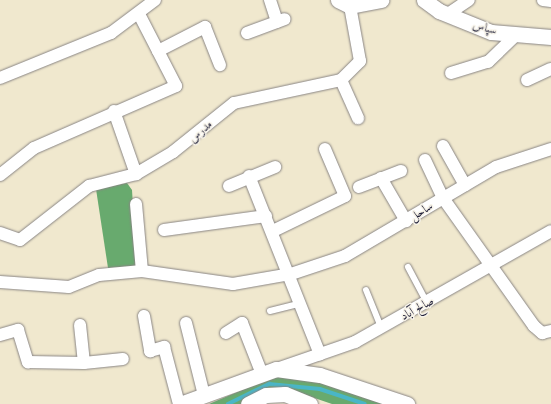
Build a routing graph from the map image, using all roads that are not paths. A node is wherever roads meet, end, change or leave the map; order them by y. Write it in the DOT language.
graph roads {
  1 [pos="155,0"];
  2 [pos="270,0"];
  3 [pos="381,0"];
  4 [pos="424,0"];
  5 [pos="469,0"];
  6 [pos="543,0"];
  7 [pos="551,1"];
  8 [pos="344,3"];
  9 [pos="139,14"];
  10 [pos="448,14"];
  11 [pos="247,33"];
  12 [pos="517,34"];
  13 [pos="551,37"];
  14 [pos="158,51"];
  15 [pos="220,64"];
  16 [pos="551,69"];
  17 [pos="451,72"];
  18 [pos="0,78"];
  19 [pos="340,80"];
  20 [pos="527,80"];
  21 [pos="114,111"];
  22 [pos="358,118"];
  23 [pos="443,146"];
  24 [pos="324,149"];
  25 [pos="551,149"];
  26 [pos="425,160"];
  27 [pos="275,167"];
  28 [pos="401,171"];
  29 [pos="0,174"];
  30 [pos="136,174"];
  31 [pos="250,176"];
  32 [pos="381,178"];
  33 [pos="465,185"];
  34 [pos="228,186"];
  35 [pos="359,187"];
  36 [pos="443,198"];
  37 [pos="136,204"];
  38 [pos="266,216"];
  39 [pos="406,221"];
  40 [pos="164,230"];
  41 [pos="273,231"];
  42 [pos="551,231"];
  43 [pos="0,233"];
  44 [pos="494,266"];
  45 [pos="408,267"];
  46 [pos="142,271"];
  47 [pos="291,274"];
  48 [pos="0,282"];
  49 [pos="366,290"];
  50 [pos="427,302"];
  51 [pos="302,303"];
  52 [pos="270,311"];
  53 [pos="144,316"];
  54 [pos="186,323"];
  55 [pos="80,325"];
  56 [pos="381,327"];
  57 [pos="551,331"];
  58 [pos="226,333"];
  59 [pos="0,335"];
  60 [pos="320,354"];
  61 [pos="123,359"];
  62 [pos="84,363"];
  63 [pos="269,372"];
  64 [pos="204,395"];
  65 [pos="180,404"];
  66 [pos="248,404"];
  67 [pos="310,404"];
  68 [pos="407,404"];
  1 -- 9 [label="street"];
  2 -- 11 [label="street"];
  3 -- 8 [label="street"];
  4 -- 10 [label="street, سپاس"];
  5 -- 10 [label="street"];
  6 -- 7 [label="street"];
  8 -- 19 [label="street"];
  9 -- 14 [label="street"];
  9 -- 18 [label="street"];
  10 -- 12 [label="street, سپاس"];
  12 -- 13 [label="street, سپاس"];
  12 -- 17 [label="street"];
  14 -- 15 [label="street"];
  14 -- 21 [label="street"];
  16 -- 20 [label="street"];
  19 -- 22 [label="street"];
  19 -- 30 [label="street, مدرس"];
  21 -- 29 [label="street"];
  21 -- 30 [label="street"];
  23 -- 33 [label="street"];
  24 -- 41 [label="street"];
  25 -- 33 [label="street, ساحل"];
  26 -- 36 [label="street"];
  27 -- 31 [label="street"];
  28 -- 32 [label="street"];
  30 -- 43 [label="street, مدرس"];
  31 -- 34 [label="street"];
  31 -- 38 [label="street"];
  32 -- 35 [label="street"];
  32 -- 39 [label="street"];
  33 -- 36 [label="street, ساحل"];
  36 -- 39 [label="street, ساحل"];
  36 -- 44 [label="street"];
  37 -- 46 [label="street"];
  38 -- 40 [label="street"];
  38 -- 41 [label="street"];
  39 -- 47 [label="street, ساحل"];
  41 -- 47 [label="street"];
  42 -- 44 [label="street, صالح آباد"];
  44 -- 50 [label="street, صالح آباد"];
  44 -- 57 [label="street"];
  45 -- 50 [label="lane"];
  46 -- 47 [label="street, ساحل"];
  46 -- 48 [label="street, ساحل"];
  47 -- 51 [label="street"];
  49 -- 56 [label="lane"];
  50 -- 56 [label="street, صالح آباد"];
  51 -- 52 [label="lane"];
  51 -- 60 [label="street"];
  53 -- 65 [label="street"];
  54 -- 64 [label="street"];
  55 -- 62 [label="street"];
  56 -- 60 [label="street, صالح آباد"];
  58 -- 63 [label="street"];
  59 -- 62 [label="street"];
  60 -- 63 [label="street, صالح آباد"];
  61 -- 62 [label="street"];
  63 -- 64 [label="street"];
  63 -- 68 [label="street"];
  64 -- 65 [label="street"];
  66 -- 67 [label="street"];
}
